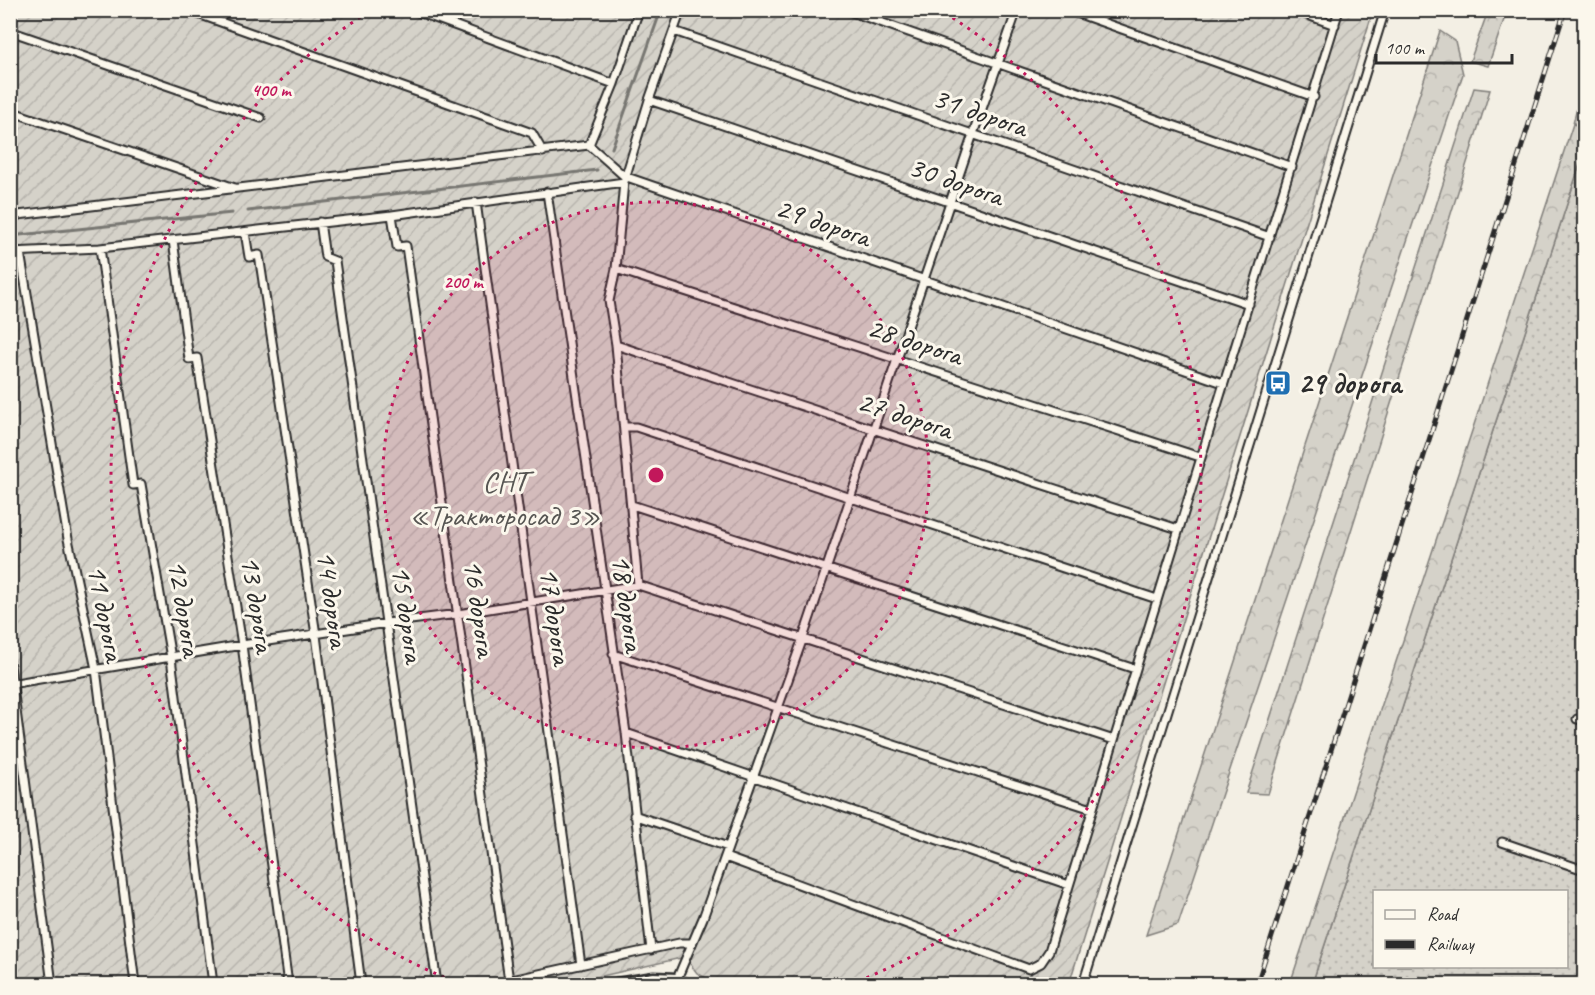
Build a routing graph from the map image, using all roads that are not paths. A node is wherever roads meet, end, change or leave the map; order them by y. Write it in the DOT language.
graph roads {
  1 [pos="187,10"];
  2 [pos="413,10"];
  3 [pos="681,10"];
  4 [pos="846,10"];
  5 [pos="1017,10"];
  6 [pos="1068,10"];
  7 [pos="1294,10"];
  8 [pos="1340,10"];
  9 [pos="1385,10"];
  10 [pos="637,11"];
  11 [pos="1335,25"];
  12 [pos="10,31"];
  13 [pos="674,31"];
  14 [pos="998,63"];
  15 [pos="614,84"];
  16 [pos="1314,97"];
  17 [pos="649,100"];
  18 [pos="10,111"];
  19 [pos="261,118"];
  20 [pos="973,134"];
  21 [pos="589,145"];
  22 [pos="543,152"];
  23 [pos="1292,167"];
  24 [pos="624,179"];
  25 [pos="238,189"];
  26 [pos="547,192"];
  27 [pos="476,202"];
  28 [pos="949,203"];
  29 [pos="392,215"];
  30 [pos="10,216"];
  31 [pos="320,222"];
  32 [pos="245,232"];
  33 [pos="1270,237"];
  34 [pos="173,240"];
  35 [pos="100,248"];
  36 [pos="10,252"];
  37 [pos="20,252"];
  38 [pos="616,269"];
  39 [pos="923,281"];
  40 [pos="1250,304"];
  41 [pos="616,345"];
  42 [pos="896,359"];
  43 [pos="1223,383"];
  44 [pos="624,427"];
  45 [pos="873,428"];
  46 [pos="1200,457"];
  47 [pos="849,498"];
  48 [pos="632,505"];
  49 [pos="1178,530"];
  50 [pos="826,567"];
  51 [pos="638,585"];
  52 [pos="603,591"];
  53 [pos="1157,599"];
  54 [pos="532,603"];
  55 [pos="458,614"];
  56 [pos="387,623"];
  57 [pos="316,635"];
  58 [pos="803,638"];
  59 [pos="242,645"];
  60 [pos="613,654"];
  61 [pos="171,657"];
  62 [pos="10,665"];
  63 [pos="96,669"];
  64 [pos="1135,669"];
  65 [pos="12,683"];
  66 [pos="778,707"];
  67 [pos="626,732"];
  68 [pos="1114,740"];
  69 [pos="754,776"];
  70 [pos="1092,809"];
  71 [pos="634,815"];
  72 [pos="1502,842"];
  73 [pos="728,847"];
  74 [pos="725,857"];
  75 [pos="1584,870"];
  76 [pos="1069,885"];
  77 [pos="691,943"];
  78 [pos="651,950"];
  79 [pos="580,965"];
  80 [pos="509,981"];
  81 [pos="678,982"];
  82 [pos="52,984"];
  83 [pos="135,984"];
  84 [pos="213,984"];
  85 [pos="288,984"];
  86 [pos="362,984"];
  87 [pos="437,984"];
  88 [pos="494,984"];
  89 [pos="617,984"];
  90 [pos="692,984"];
  91 [pos="1083,984"];
  1 -- 22 [label="street"];
  2 -- 15 [label="street"];
  3 -- 13 [label="street"];
  4 -- 14 [label="street"];
  5 -- 14 [label="street"];
  6 -- 16 [label="street"];
  7 -- 11 [label="street"];
  8 -- 11 [label="street"];
  9 -- 91 [label="street"];
  10 -- 15 [label="street"];
  11 -- 16 [label="street"];
  12 -- 19 [label="street"];
  13 -- 17 [label="street"];
  13 -- 20 [label="street, 31 дорога"];
  14 -- 20 [label="street"];
  14 -- 23 [label="street"];
  15 -- 21 [label="street"];
  16 -- 23 [label="street"];
  17 -- 24 [label="street"];
  17 -- 28 [label="street, 30 дорога"];
  18 -- 25 [label="street"];
  20 -- 28 [label="street"];
  20 -- 33 [label="street, 31 дорога"];
  21 -- 22 [label="street"];
  21 -- 24 [label="street, 29 дорога"];
  22 -- 25 [label="street"];
  23 -- 33 [label="street"];
  24 -- 26 [label="street"];
  24 -- 38 [label="street"];
  24 -- 39 [label="street, 29 дорога"];
  25 -- 30 [label="street"];
  26 -- 27 [label="street"];
  26 -- 52 [label="street, 18 дорога"];
  27 -- 29 [label="street"];
  27 -- 54 [label="street, 17 дорога"];
  28 -- 39 [label="street"];
  28 -- 40 [label="street, 30 дорога"];
  29 -- 31 [label="street"];
  29 -- 55 [label="street, 16 дорога"];
  31 -- 32 [label="street"];
  31 -- 56 [label="street, 15 дорога"];
  32 -- 34 [label="street"];
  32 -- 57 [label="street, 14 дорога"];
  33 -- 40 [label="street"];
  34 -- 35 [label="street"];
  34 -- 59 [label="street, 13 дорога"];
  35 -- 37 [label="street"];
  35 -- 61 [label="street, 12 дорога"];
  36 -- 37 [label="street"];
  37 -- 63 [label="street, 11 дорога"];
  38 -- 41 [label="street"];
  38 -- 42 [label="street, 28 дорога"];
  39 -- 42 [label="street"];
  39 -- 43 [label="street, 29 дорога"];
  40 -- 43 [label="street"];
  41 -- 44 [label="street"];
  41 -- 45 [label="street, 27 дорога"];
  42 -- 45 [label="street"];
  42 -- 46 [label="street, 28 дорога"];
  43 -- 46 [label="street"];
  44 -- 47 [label="street"];
  44 -- 48 [label="street"];
  45 -- 47 [label="street"];
  45 -- 49 [label="street, 27 дорога"];
  46 -- 49 [label="street"];
  47 -- 50 [label="street"];
  47 -- 53 [label="street"];
  48 -- 50 [label="street"];
  48 -- 51 [label="street"];
  49 -- 53 [label="street"];
  50 -- 58 [label="street"];
  50 -- 64 [label="street"];
  51 -- 52 [label="street"];
  51 -- 58 [label="street"];
  52 -- 54 [label="street"];
  52 -- 60 [label="street, 18 дорога"];
  53 -- 64 [label="street"];
  54 -- 55 [label="street"];
  54 -- 79 [label="street, 17 дорога"];
  55 -- 56 [label="street"];
  55 -- 80 [label="street, 16 дорога"];
  56 -- 57 [label="street"];
  56 -- 87 [label="street, 15 дорога"];
  57 -- 59 [label="street"];
  57 -- 86 [label="street, 14 дорога"];
  58 -- 66 [label="street"];
  58 -- 68 [label="street"];
  59 -- 61 [label="street"];
  59 -- 85 [label="street, 13 дорога"];
  60 -- 66 [label="street"];
  60 -- 67 [label="street, 18 дорога"];
  61 -- 63 [label="street"];
  61 -- 84 [label="street, 12 дорога"];
  62 -- 65 [label="street"];
  63 -- 65 [label="street"];
  63 -- 83 [label="street, 11 дорога"];
  64 -- 68 [label="street"];
  65 -- 82 [label="street"];
  66 -- 69 [label="street"];
  66 -- 70 [label="street"];
  67 -- 69 [label="street"];
  67 -- 71 [label="street, 18 дорога"];
  68 -- 70 [label="street"];
  69 -- 73 [label="street"];
  69 -- 76 [label="street"];
  70 -- 76 [label="street"];
  71 -- 73 [label="street"];
  71 -- 78 [label="street, 18 дорога"];
  72 -- 75 [label="street"];
  73 -- 74 [label="street"];
  74 -- 76 [label="street"];
  74 -- 77 [label="street"];
  77 -- 78 [label="street"];
  77 -- 81 [label="street"];
  78 -- 79 [label="street"];
  79 -- 80 [label="street"];
  80 -- 88 [label="street"];
  81 -- 89 [label="street"];
  81 -- 90 [label="street"];
}
